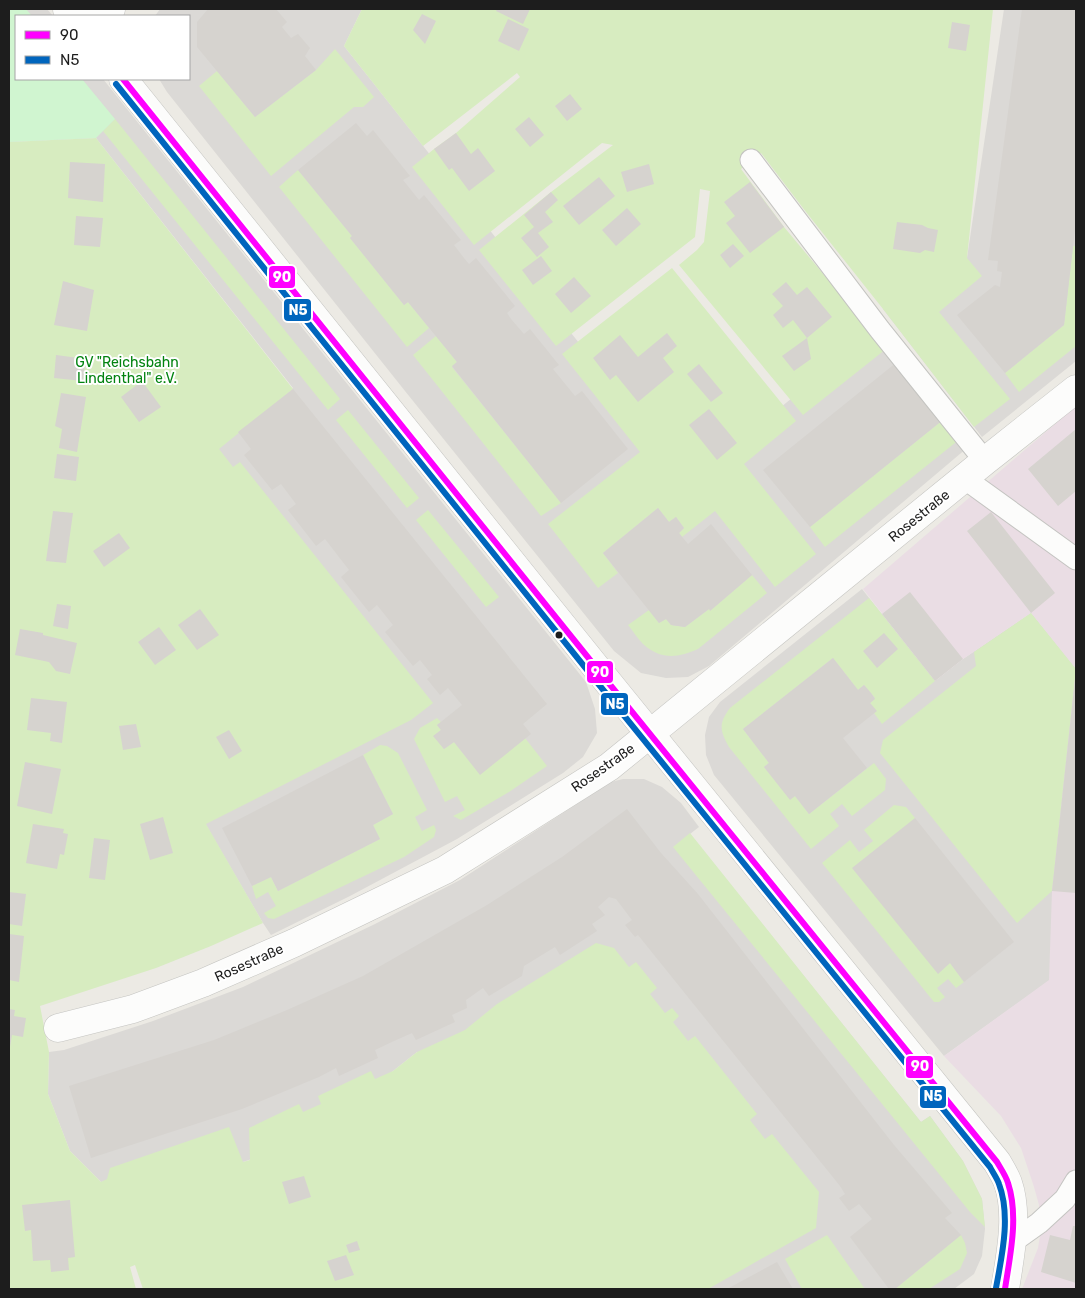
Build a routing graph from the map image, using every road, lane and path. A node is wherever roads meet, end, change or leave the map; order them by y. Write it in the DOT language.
graph roads {
  1 [pos="111,9"];
  2 [pos="100,15"];
  3 [pos="124,80"];
  4 [pos="751,160"];
  5 [pos="1076,389"];
  6 [pos="985,461"];
  7 [pos="964,478"];
  8 [pos="1076,559"];
  9 [pos="650,734"];
  10 [pos="58,1028"];
  11 [pos="1076,1181"];
  12 [pos="1011,1243"];
  13 [pos="1006,1289"];
  1 -- 2 [label="street"];
  3 -- 9 [label="street"];
  4 -- 6 [label="lane"];
  5 -- 6 [label="street, Rosestraße"];
  6 -- 7 [label="street, Rosestraße"];
  7 -- 8 [label="lane"];
  7 -- 9 [label="street, Rosestraße"];
  9 -- 10 [label="street, Rosestraße"];
  9 -- 12 [label="street"];
  11 -- 12 [label="lane"];
  12 -- 13 [label="street"];
}
